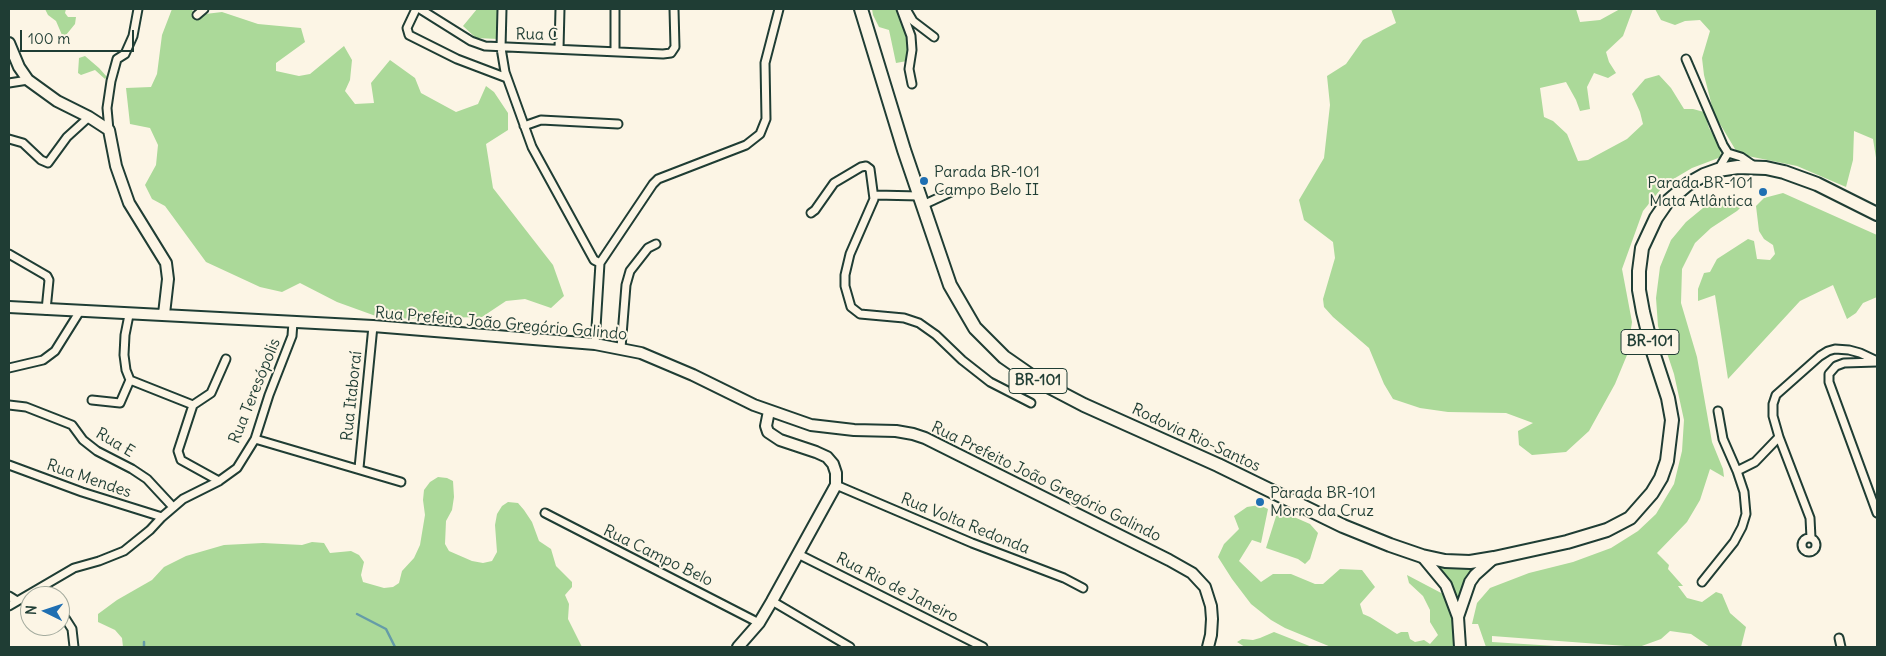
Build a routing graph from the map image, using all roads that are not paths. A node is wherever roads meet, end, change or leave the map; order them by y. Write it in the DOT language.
graph roads {
  1 [pos="138,9"];
  2 [pos="204,9"];
  3 [pos="416,9"];
  4 [pos="420,9"];
  5 [pos="502,9"];
  6 [pos="560,9"];
  7 [pos="616,9"];
  8 [pos="674,9"];
  9 [pos="779,9"];
  10 [pos="861,9"];
  11 [pos="901,9"];
  12 [pos="906,9"];
  13 [pos="197,15"];
  14 [pos="934,37"];
  15 [pos="9,43"];
  16 [pos="501,48"];
  17 [pos="560,49"];
  18 [pos="615,52"];
  19 [pos="1686,58"];
  20 [pos="507,78"];
  21 [pos="28,80"];
  22 [pos="9,83"];
  23 [pos="912,84"];
  24 [pos="89,117"];
  25 [pos="618,124"];
  26 [pos="524,126"];
  27 [pos="109,130"];
  28 [pos="9,139"];
  29 [pos="1728,153"];
  30 [pos="1756,168"];
  31 [pos="1718,170"];
  32 [pos="951,192"];
  33 [pos="875,195"];
  34 [pos="921,200"];
  35 [pos="811,213"];
  36 [pos="1877,214"];
  37 [pos="656,244"];
  38 [pos="9,254"];
  39 [pos="600,263"];
  40 [pos="9,307"];
  41 [pos="46,310"];
  42 [pos="80,310"];
  43 [pos="164,314"];
  44 [pos="129,315"];
  45 [pos="293,322"];
  46 [pos="373,326"];
  47 [pos="595,344"];
  48 [pos="622,348"];
  49 [pos="226,359"];
  50 [pos="1877,362"];
  51 [pos="9,368"];
  52 [pos="130,380"];
  53 [pos="92,400"];
  54 [pos="1031,403"];
  55 [pos="9,405"];
  56 [pos="193,405"];
  57 [pos="1718,411"];
  58 [pos="769,412"];
  59 [pos="1779,437"];
  60 [pos="255,439"];
  61 [pos="9,465"];
  62 [pos="359,468"];
  63 [pos="1737,471"];
  64 [pos="219,481"];
  65 [pos="401,482"];
  66 [pos="836,485"];
  67 [pos="174,507"];
  68 [pos="545,513"];
  69 [pos="1877,513"];
  70 [pos="162,516"];
  71 [pos="1811,538"];
  72 [pos="798,554"];
  73 [pos="1422,556"];
  74 [pos="1494,558"];
  75 [pos="1702,582"];
  76 [pos="46,586"];
  77 [pos="1083,588"];
  78 [pos="9,596"];
  79 [pos="20,600"];
  80 [pos="17,601"];
  81 [pos="772,601"];
  82 [pos="9,606"];
  83 [pos="1458,617"];
  84 [pos="759,623"];
  85 [pos="70,626"];
  86 [pos="1839,638"];
  87 [pos="74,647"];
  88 [pos="738,647"];
  89 [pos="850,647"];
  90 [pos="983,647"];
  91 [pos="1208,647"];
  92 [pos="1460,647"];
  93 [pos="1841,647"];
  1 -- 27 [label="street"];
  2 -- 13 [label="street"];
  3 -- 20 [label="street"];
  4 -- 16 [label="street, Rua C"];
  5 -- 16 [label="street"];
  6 -- 17 [label="street"];
  7 -- 18 [label="street"];
  8 -- 18 [label="street, Rua C"];
  9 -- 39 [label="street"];
  10 -- 34 [label="highway, Rodovia Rio-Santos / BR-101"];
  11 -- 23 [label="street"];
  12 -- 14 [label="street"];
  15 -- 21 [label="main road"];
  16 -- 17 [label="street, Rua C"];
  16 -- 20 [label="street"];
  17 -- 18 [label="street, Rua C"];
  19 -- 29 [label="street"];
  20 -- 26 [label="street"];
  21 -- 22 [label="street"];
  21 -- 24 [label="main road"];
  24 -- 27 [label="main road"];
  24 -- 28 [label="street"];
  25 -- 26 [label="street"];
  26 -- 39 [label="street"];
  27 -- 43 [label="main road"];
  29 -- 30 [label="street"];
  29 -- 31 [label="street"];
  30 -- 31 [label="highway, Rodovia Rio-Santos / BR-101"];
  30 -- 36 [label="highway, Rodovia Rio-Santos / BR-101"];
  31 -- 74 [label="highway, Rodovia Rio-Santos / BR-101"];
  32 -- 34 [label="street"];
  33 -- 34 [label="street"];
  33 -- 35 [label="street"];
  33 -- 54 [label="street"];
  34 -- 73 [label="highway, Rodovia Rio-Santos / BR-101"];
  37 -- 48 [label="street"];
  38 -- 41 [label="street"];
  39 -- 47 [label="street"];
  40 -- 41 [label="main road, Rua Prefeito João Gregório Galindo"];
  41 -- 42 [label="main road, Rua Prefeito João Gregório Galindo"];
  42 -- 44 [label="main road, Rua Prefeito João Gregório Galindo"];
  42 -- 51 [label="street"];
  43 -- 44 [label="main road, Rua Prefeito João Gregório Galindo"];
  43 -- 45 [label="main road, Rua Prefeito João Gregório Galindo"];
  44 -- 52 [label="street"];
  45 -- 46 [label="main road, Rua Prefeito João Gregório Galindo"];
  45 -- 60 [label="street, Rua Teresópolis"];
  46 -- 47 [label="main road, Rua Prefeito João Gregório Galindo"];
  46 -- 62 [label="street, Rua Itaboraí"];
  47 -- 48 [label="main road, Rua Prefeito João Gregório Galindo"];
  48 -- 58 [label="main road, Rua Prefeito João Gregório Galindo"];
  49 -- 56 [label="street"];
  50 -- 59 [label="street"];
  50 -- 69 [label="street"];
  52 -- 53 [label="street"];
  52 -- 56 [label="street"];
  55 -- 67 [label="street, Rua E"];
  56 -- 64 [label="street"];
  57 -- 63 [label="street"];
  58 -- 66 [label="main road"];
  58 -- 91 [label="main road, Rua Prefeito João Gregório Galindo"];
  59 -- 63 [label="street"];
  59 -- 71 [label="street"];
  60 -- 62 [label="street, Rua Itaboraí"];
  60 -- 64 [label="street, Rua Teresópolis"];
  61 -- 70 [label="street, Rua Mendes"];
  62 -- 65 [label="street, Rua Itaboraí"];
  63 -- 75 [label="street"];
  64 -- 67 [label="street, Rua Teresópolis"];
  66 -- 72 [label="main road"];
  66 -- 77 [label="street, Rua Volta Redonda"];
  67 -- 70 [label="street, Rua Teresópolis"];
  68 -- 84 [label="street, Rua Campo Belo"];
  70 -- 76 [label="street, Rua Teresópolis"];
  72 -- 81 [label="main road"];
  72 -- 90 [label="street, Rua Rio de Janeiro"];
  73 -- 74 [label="highway, Rodovia Rio-Santos / BR-101"];
  73 -- 83 [label="main road"];
  74 -- 83 [label="main road"];
  78 -- 80 [label="street"];
  79 -- 80 [label="street, Rua Teresópolis"];
  80 -- 82 [label="street, Rua Teresópolis"];
  81 -- 84 [label="main road"];
  81 -- 89 [label="street"];
  83 -- 92 [label="main road"];
  84 -- 88 [label="main road"];
  85 -- 87 [label="street"];
  86 -- 93 [label="street"];
}
